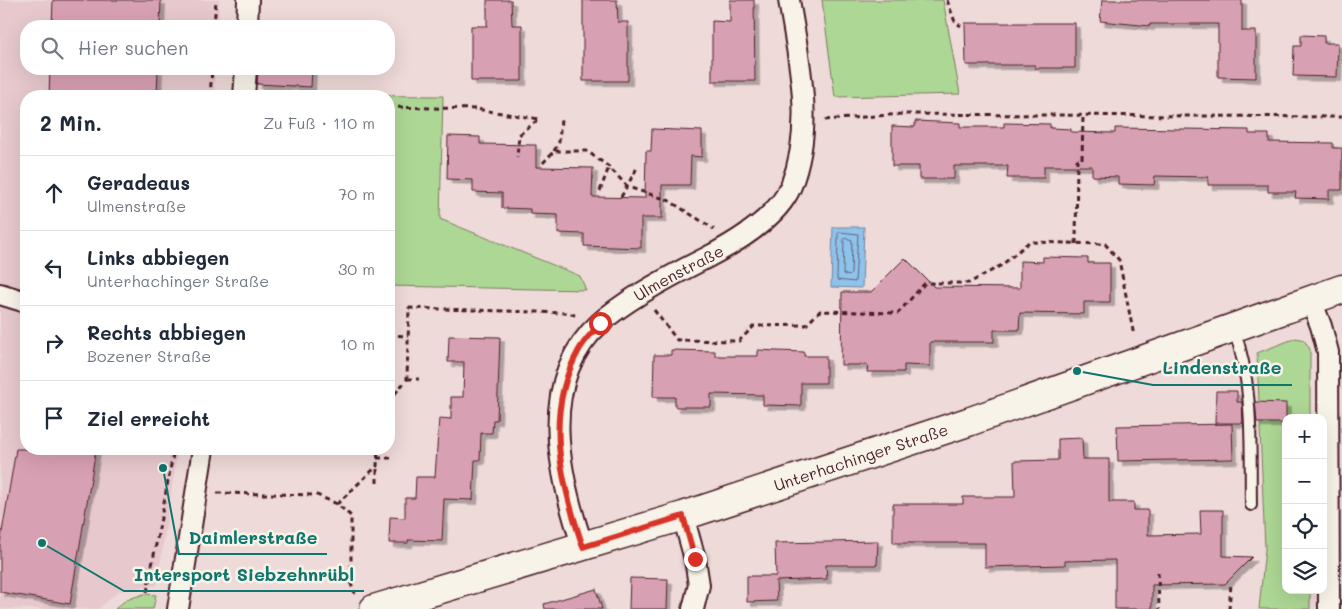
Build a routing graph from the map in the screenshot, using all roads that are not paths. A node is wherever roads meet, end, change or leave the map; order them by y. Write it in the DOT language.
graph roads {
  1 [pos="248,0"];
  2 [pos="789,0"];
  3 [pos="247,20"];
  4 [pos="246,75"];
  5 [pos="244,90"];
  6 [pos="1342,289"];
  7 [pos="0,294"];
  8 [pos="20,300"];
  9 [pos="1311,300"];
  10 [pos="1233,328"];
  11 [pos="202,455"];
  12 [pos="1335,492"];
  13 [pos="1251,505"];
  14 [pos="683,516"];
  15 [pos="583,547"];
  16 [pos="178,609"];
  17 [pos="374,609"];
  18 [pos="693,609"];
  19 [pos="1329,609"];
  1 -- 3 [label="street"];
  2 -- 15 [label="street, Ulmenstraße"];
  4 -- 5 [label="street"];
  6 -- 9 [label="main road, Unterhachinger Straße"];
  7 -- 8 [label="street"];
  9 -- 10 [label="main road, Unterhachinger Straße"];
  9 -- 12 [label="street"];
  10 -- 13 [label="lane"];
  10 -- 14 [label="main road, Unterhachinger Straße"];
  11 -- 16 [label="street"];
  12 -- 19 [label="street"];
  14 -- 15 [label="main road, Unterhachinger Straße"];
  14 -- 18 [label="street"];
  15 -- 17 [label="main road, Unterhachinger Straße"];
}
